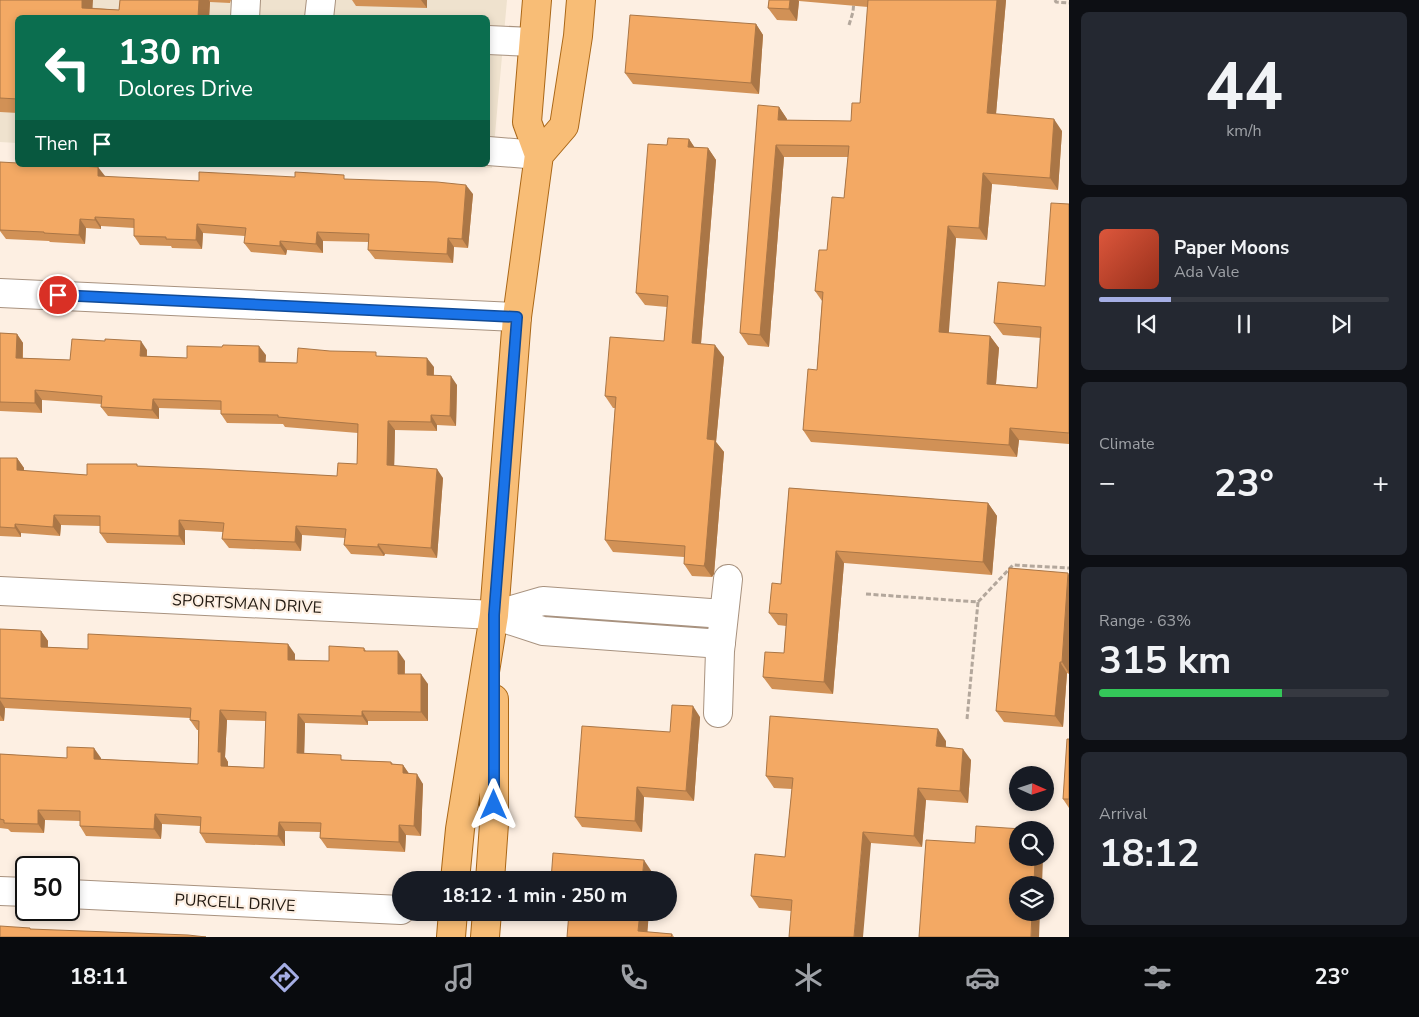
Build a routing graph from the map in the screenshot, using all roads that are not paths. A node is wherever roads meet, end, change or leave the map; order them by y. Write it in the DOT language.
graph roads {
  1 [pos="246,0"];
  2 [pos="320,0"];
  3 [pos="537,0"];
  4 [pos="581,0"];
  5 [pos="245,15"];
  6 [pos="320,15"];
  7 [pos="490,40"];
  8 [pos="534,42"];
  9 [pos="490,151"];
  10 [pos="539,155"];
  11 [pos="0,293"];
  12 [pos="517,317"];
  13 [pos="728,579"];
  14 [pos="0,592"];
  15 [pos="724,614"];
  16 [pos="494,615"];
  17 [pos="721,644"];
  18 [pos="718,713"];
  19 [pos="456,871"];
  20 [pos="491,871"];
  21 [pos="0,891"];
  22 [pos="15,892"];
  23 [pos="80,895"];
  24 [pos="392,910"];
  25 [pos="452,921"];
  26 [pos="486,921"];
  27 [pos="451,937"];
  28 [pos="485,937"];
  1 -- 5 [label="street"];
  2 -- 6 [label="street"];
  3 -- 8 [label="main road"];
  4 -- 10 [label="main road"];
  7 -- 8 [label="street"];
  8 -- 10 [label="main road"];
  9 -- 10 [label="street"];
  10 -- 12 [label="main road"];
  11 -- 12 [label="street"];
  12 -- 16 [label="main road"];
  13 -- 15 [label="street"];
  14 -- 16 [label="street, SPORTSMAN DRIVE"];
  15 -- 16 [label="street"];
  15 -- 17 [label="street"];
  16 -- 17 [label="street"];
  16 -- 19 [label="main road"];
  16 -- 20 [label="main road"];
  17 -- 18 [label="street"];
  21 -- 22 [label="street"];
  23 -- 24 [label="street, PURCELL DRIVE"];
  25 -- 27 [label="main road"];
  26 -- 28 [label="main road"];
}
